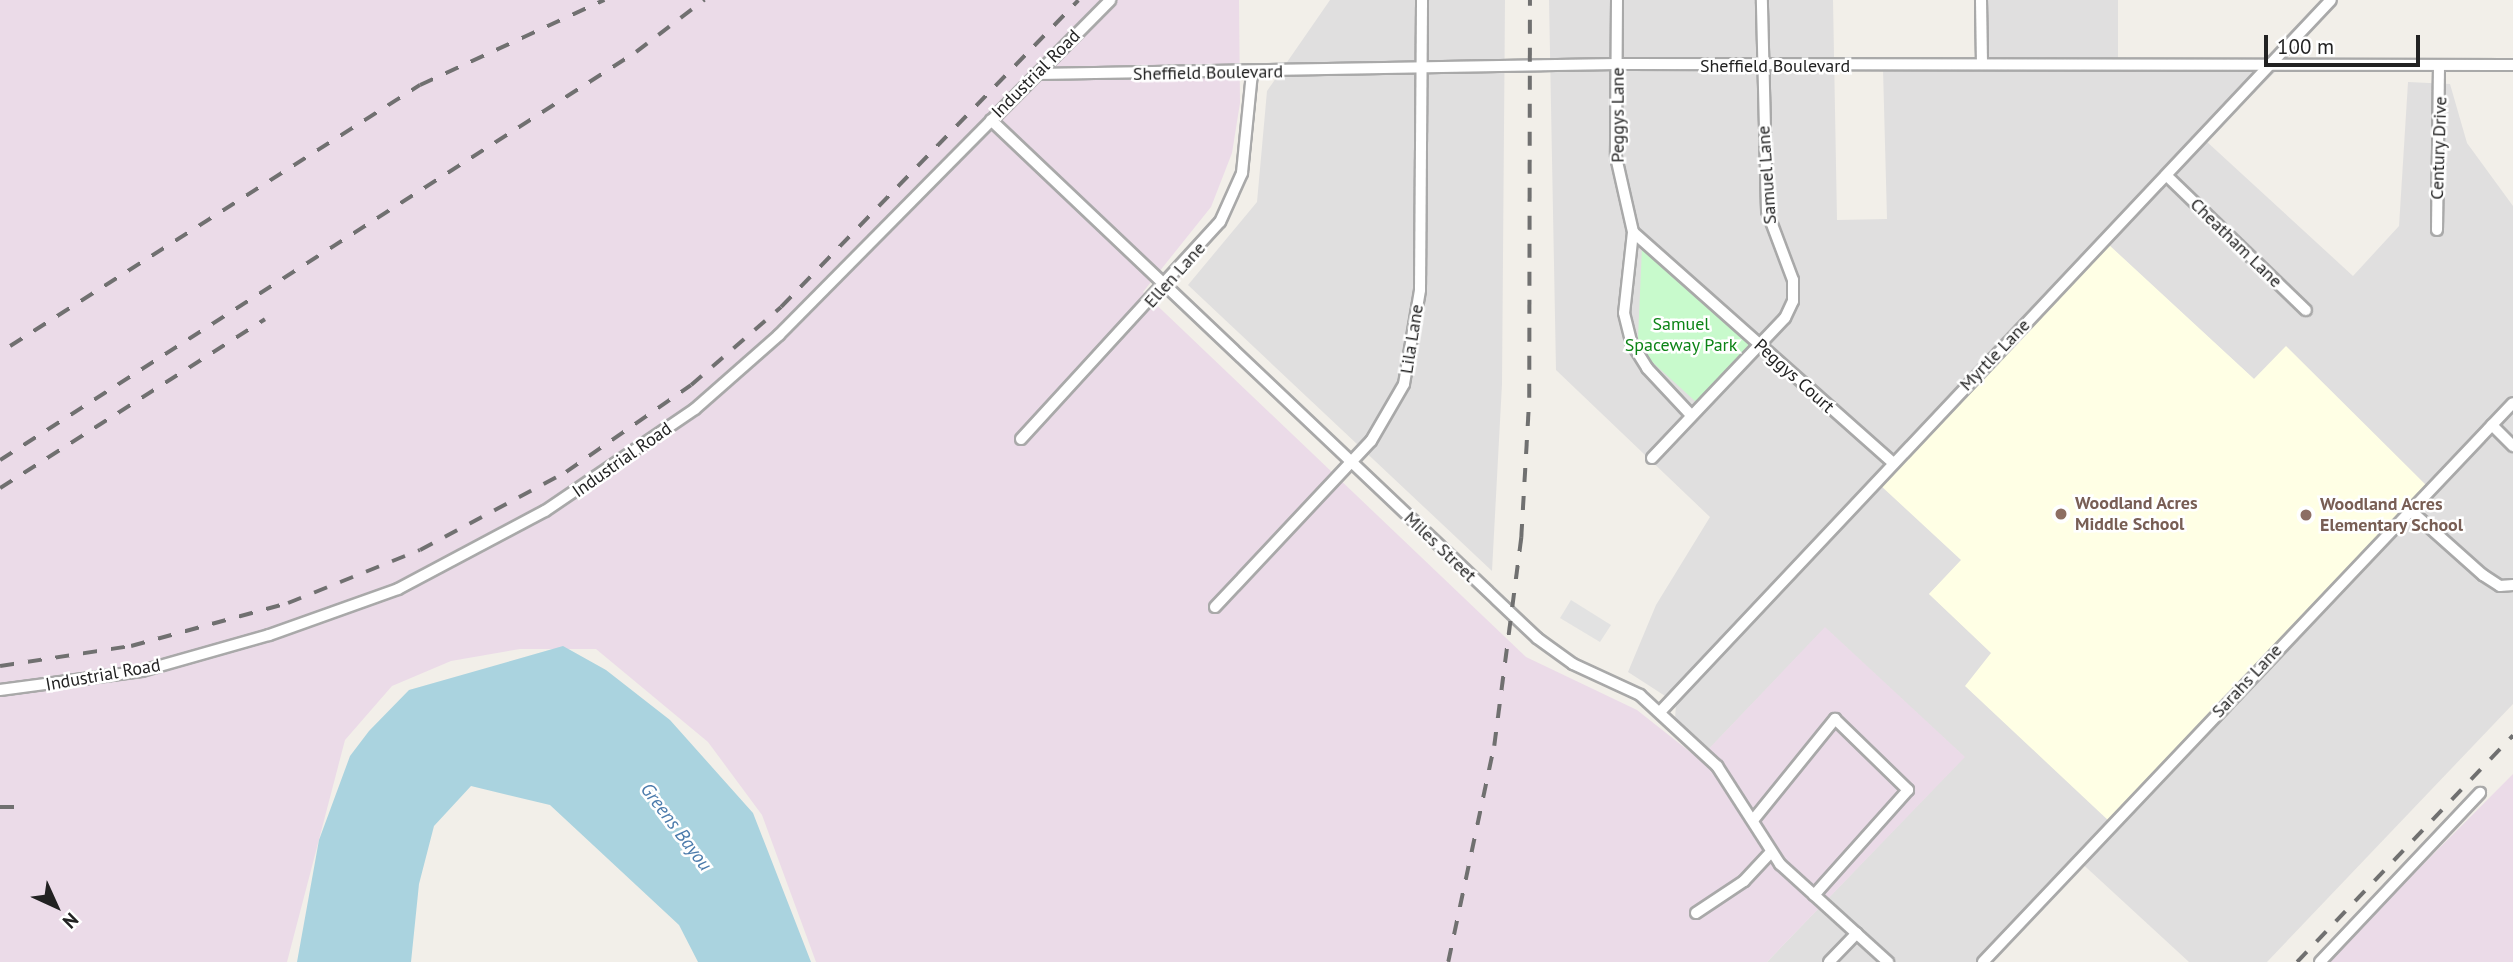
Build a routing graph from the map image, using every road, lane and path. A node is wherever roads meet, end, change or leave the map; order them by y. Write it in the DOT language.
graph roads {
  1 [pos="1110,0"];
  2 [pos="1422,0"];
  3 [pos="1617,0"];
  4 [pos="1762,0"];
  5 [pos="1981,0"];
  6 [pos="2331,0"];
  7 [pos="1982,63"];
  8 [pos="1618,64"];
  9 [pos="2272,64"];
  10 [pos="2439,65"];
  11 [pos="2513,65"];
  12 [pos="1421,66"];
  13 [pos="1762,68"];
  14 [pos="1252,73"];
  15 [pos="1037,74"];
  16 [pos="991,120"];
  17 [pos="2167,176"];
  18 [pos="2437,230"];
  19 [pos="1633,232"];
  20 [pos="1166,287"];
  21 [pos="2306,310"];
  22 [pos="1759,345"];
  23 [pos="2513,403"];
  24 [pos="1691,415"];
  25 [pos="2492,425"];
  26 [pos="1021,439"];
  27 [pos="2513,446"];
  28 [pos="1652,458"];
  29 [pos="1353,462"];
  30 [pos="1893,463"];
  31 [pos="2410,510"];
  32 [pos="2513,585"];
  33 [pos="1215,607"];
  34 [pos="0,690"];
  35 [pos="1660,712"];
  36 [pos="2480,793"];
  37 [pos="1754,819"];
  38 [pos="1771,852"];
  39 [pos="1814,895"];
  40 [pos="1696,913"];
  41 [pos="1857,933"];
  42 [pos="1829,962"];
  43 [pos="1888,962"];
  44 [pos="1983,962"];
  45 [pos="2320,962"];
  1 -- 15 [label="street, Industrial Road"];
  2 -- 12 [label="street, Lila Lane"];
  3 -- 8 [label="street, Peggys Lane"];
  4 -- 13 [label="street, Samuel Lane"];
  5 -- 7 [label="street"];
  6 -- 9 [label="street, Myrtle Lane"];
  7 -- 9 [label="street, Sheffield Boulevard"];
  7 -- 13 [label="street, Sheffield Boulevard"];
  8 -- 12 [label="street, Sheffield Boulevard"];
  8 -- 13 [label="street, Sheffield Boulevard"];
  8 -- 19 [label="street, Peggys Lane"];
  9 -- 10 [label="street, Sheffield Boulevard"];
  9 -- 17 [label="street, Myrtle Lane"];
  10 -- 11 [label="street, Sheffield Boulevard"];
  10 -- 18 [label="street, Century Drive"];
  12 -- 14 [label="street, Sheffield Boulevard"];
  12 -- 29 [label="street, Lila Lane"];
  13 -- 22 [label="street, Samuel Lane"];
  14 -- 15 [label="street, Sheffield Boulevard"];
  14 -- 20 [label="street, Ellen Lane"];
  15 -- 16 [label="street, Industrial Road"];
  16 -- 20 [label="street, Miles Street"];
  16 -- 34 [label="street, Industrial Road"];
  17 -- 21 [label="street, Cheatham Lane"];
  17 -- 30 [label="street, Myrtle Lane"];
  19 -- 22 [label="street, Peggys Court"];
  19 -- 24 [label="street, Peggys Lane"];
  20 -- 26 [label="street, Ellen Lane"];
  20 -- 29 [label="street, Miles Street"];
  22 -- 24 [label="street, Samuel Lane"];
  22 -- 30 [label="street, Peggys Court"];
  23 -- 25 [label="street, Sarahs Lane"];
  24 -- 28 [label="street, Samuel Lane"];
  25 -- 27 [label="street"];
  25 -- 31 [label="street, Sarahs Lane"];
  29 -- 33 [label="street, Lila Lane"];
  29 -- 35 [label="street, Miles Street"];
  30 -- 35 [label="street, Myrtle Lane"];
  31 -- 32 [label="street"];
  31 -- 44 [label="street, Sarahs Lane"];
  35 -- 37 [label="street, Miles Street"];
  36 -- 45 [label="street"];
  37 -- 38 [label="street, Miles Street"];
  37 -- 39 [label="street"];
  38 -- 39 [label="street, Miles Street"];
  38 -- 40 [label="street"];
  39 -- 41 [label="street, Miles Street"];
  41 -- 42 [label="street"];
  41 -- 43 [label="street, Miles Street"];
}
